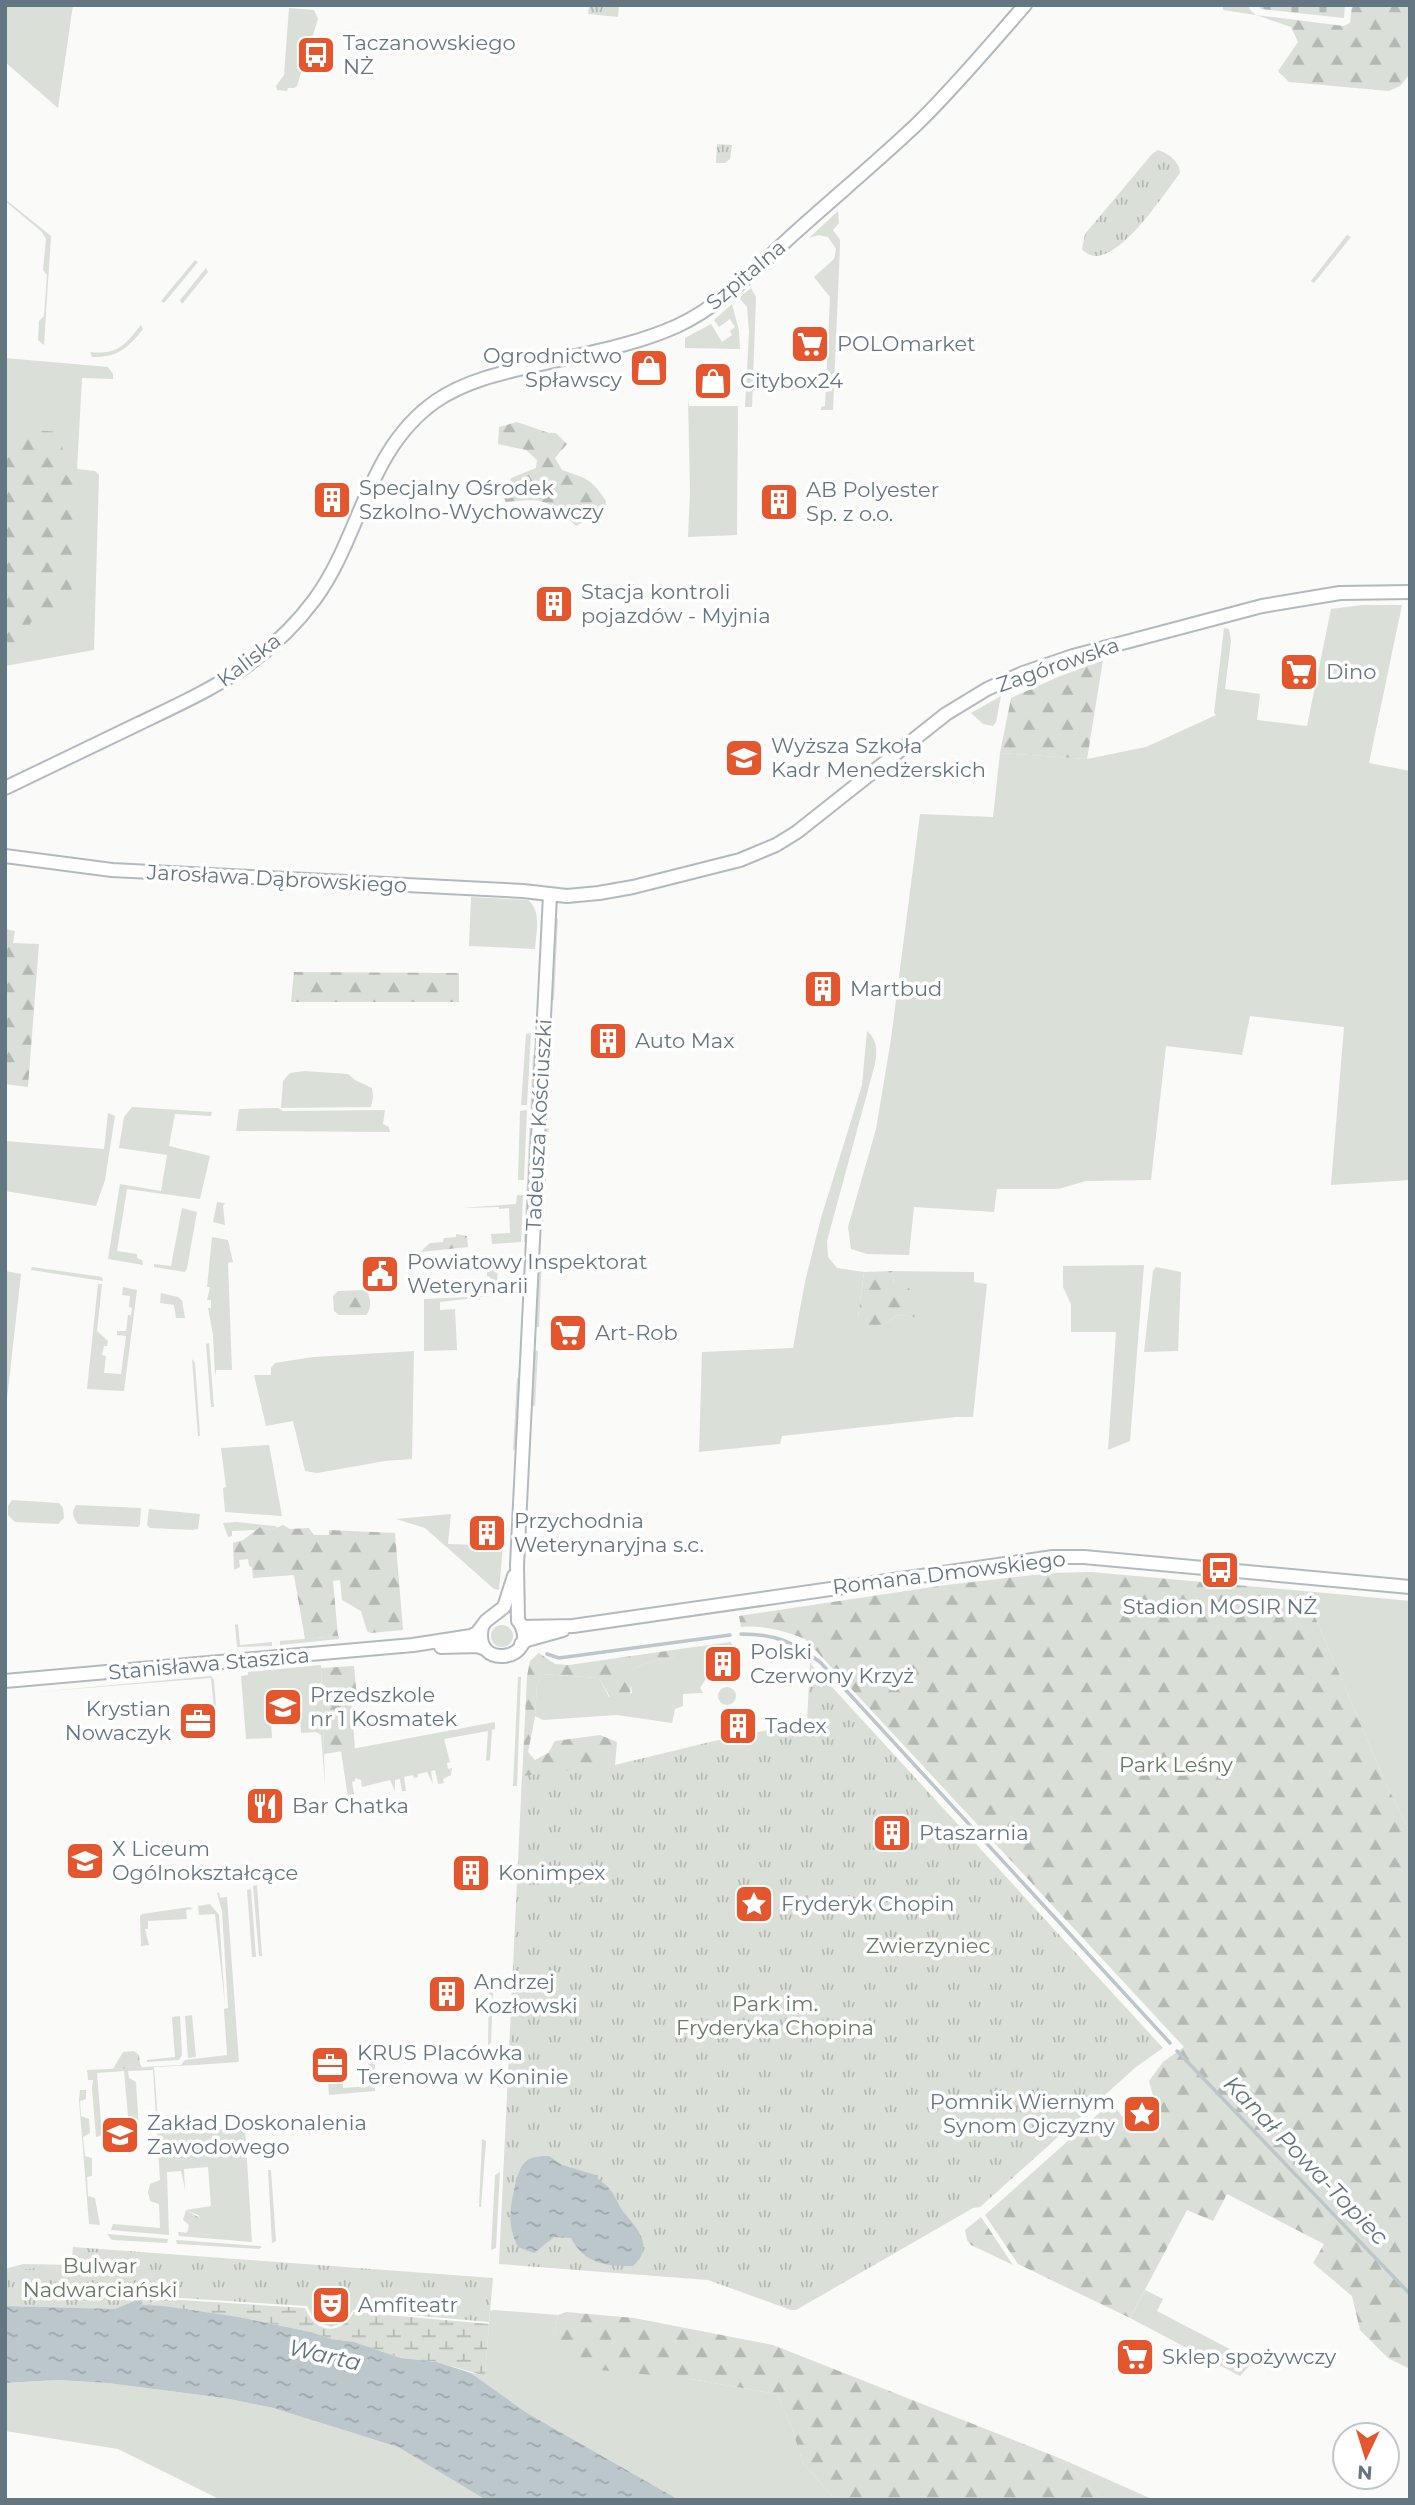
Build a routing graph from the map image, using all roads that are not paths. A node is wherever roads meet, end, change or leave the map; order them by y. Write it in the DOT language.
graph roads {
  1 [pos="1025,5"];
  2 [pos="401,435"];
  3 [pos="1410,592"];
  4 [pos="5,788"];
  5 [pos="5,856"];
  6 [pos="550,895"];
  7 [pos="517,1566"];
  8 [pos="1410,1587"];
  9 [pos="495,1615"];
  10 [pos="520,1624"];
  11 [pos="573,1626"];
  12 [pos="482,1627"];
  13 [pos="522,1644"];
  14 [pos="413,1645"];
  15 [pos="485,1649"];
  16 [pos="5,1681"];
  1 -- 2 [label="street, Szpitalna"];
  2 -- 4 [label="street, Kaliska"];
  3 -- 6 [label="street, Zagórowska"];
  5 -- 6 [label="street, Jarosława Dąbrowskiego"];
  6 -- 7 [label="street, Tadeusza Kościuszki"];
  7 -- 9 [label="street, Tadeusza Kościuszki"];
  7 -- 10 [label="street, Tadeusza Kościuszki"];
  8 -- 11 [label="street, Romana Dmowskiego"];
  9 -- 10 [label="street"];
  9 -- 12 [label="street"];
  10 -- 11 [label="street, Romana Dmowskiego"];
  10 -- 13 [label="street"];
  11 -- 13 [label="street, Romana Dmowskiego"];
  12 -- 14 [label="street, Stanisława Staszica"];
  12 -- 15 [label="street"];
  13 -- 15 [label="street"];
  14 -- 15 [label="street, Stanisława Staszica"];
  14 -- 16 [label="street, Stanisława Staszica"];
}
